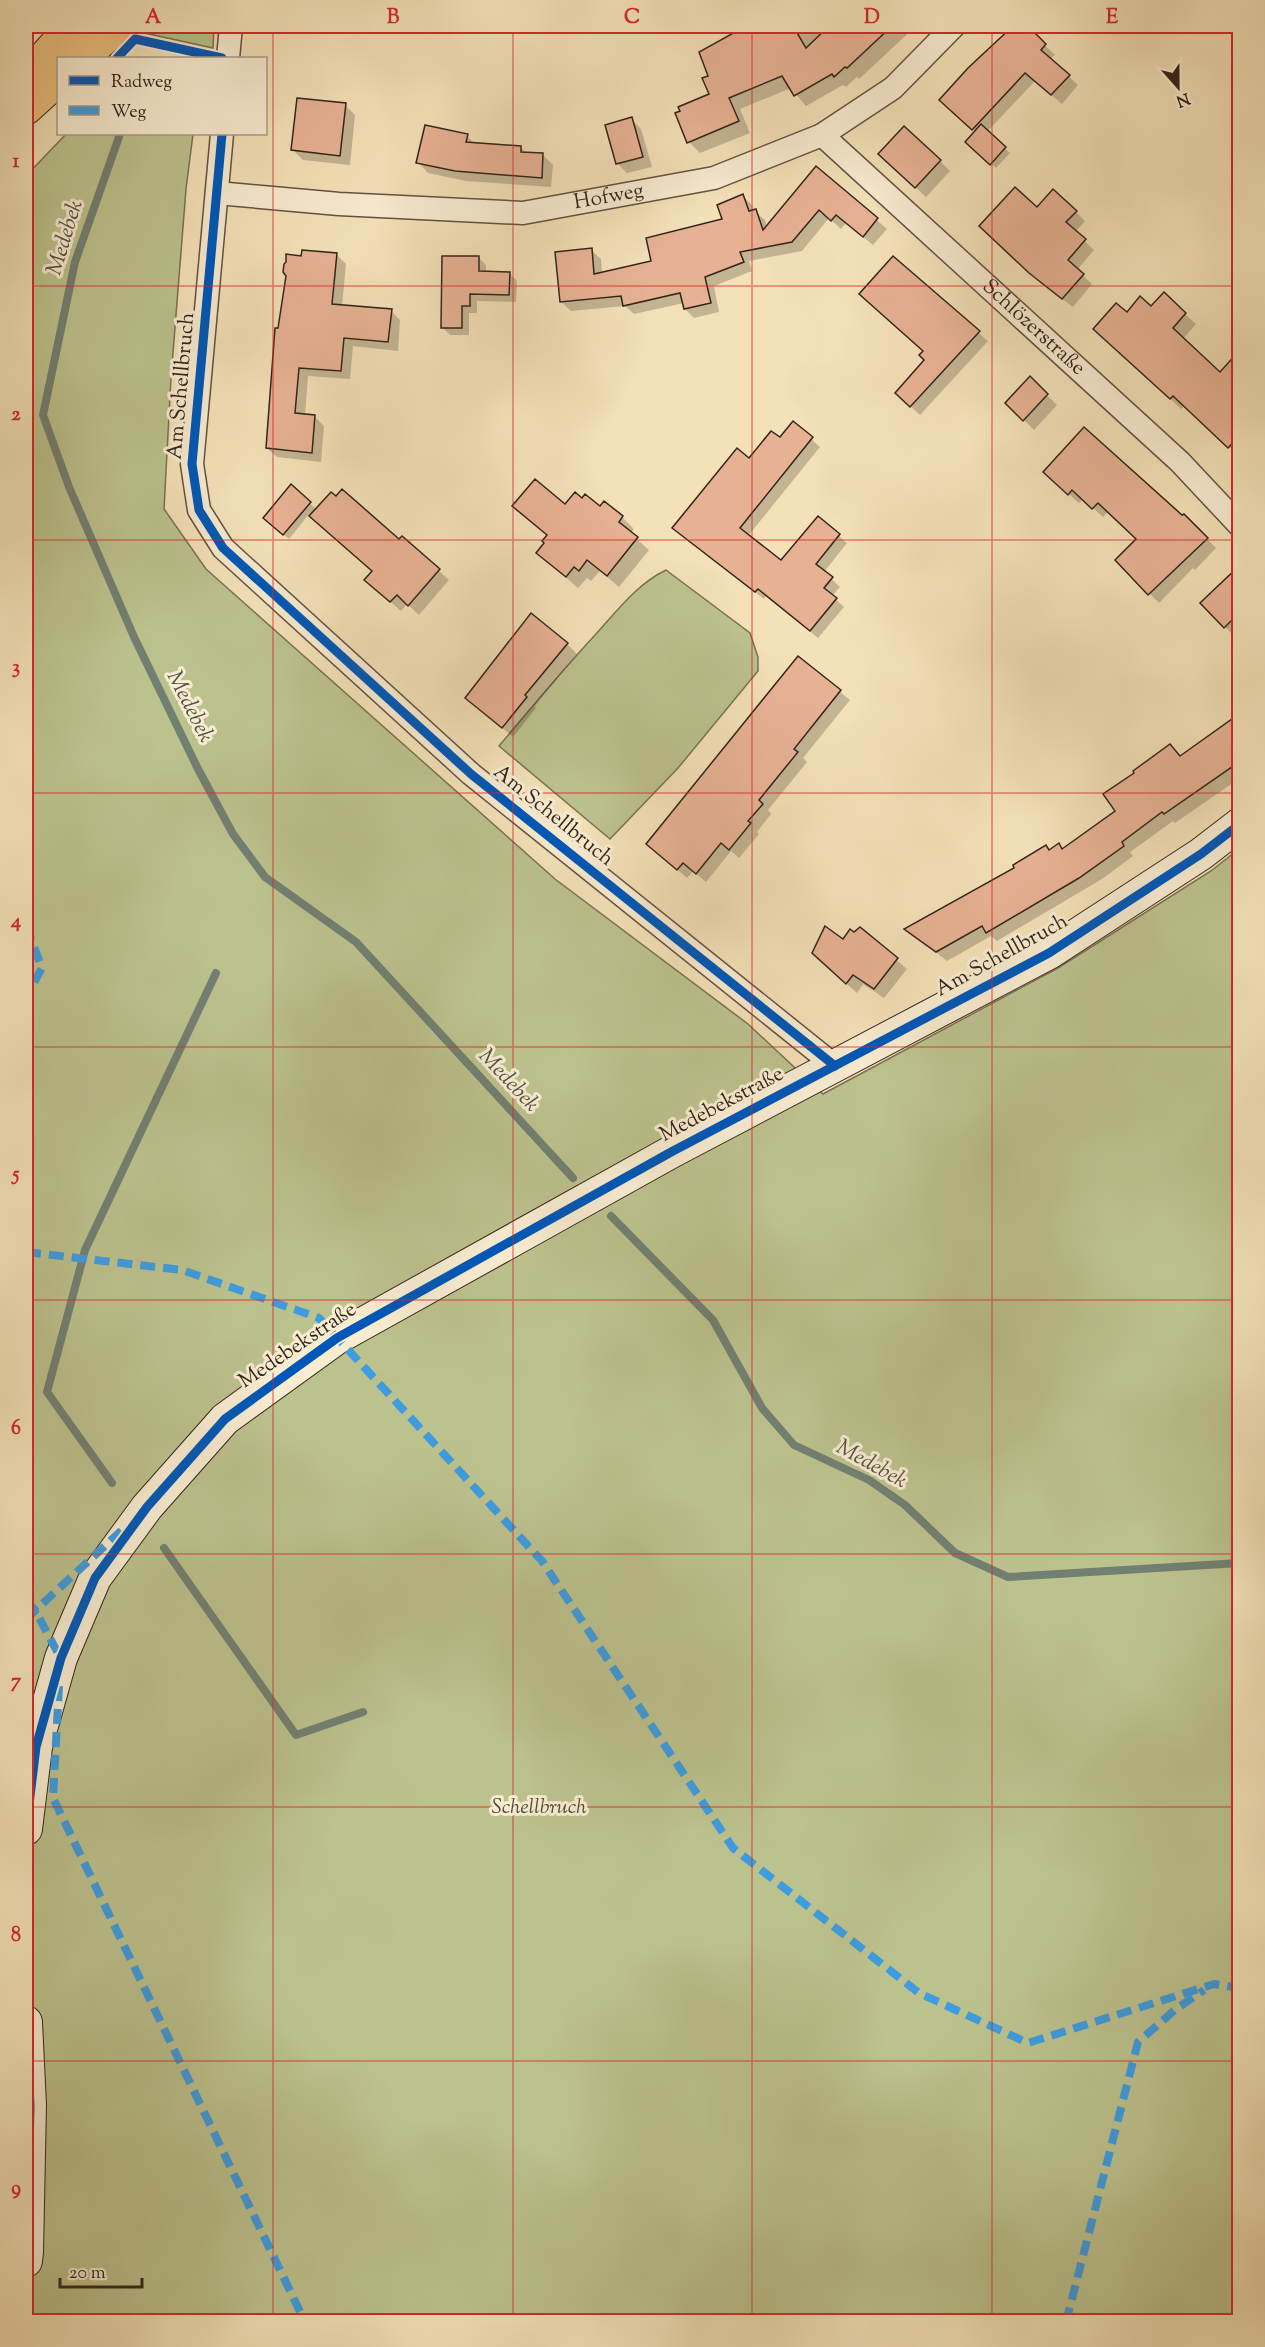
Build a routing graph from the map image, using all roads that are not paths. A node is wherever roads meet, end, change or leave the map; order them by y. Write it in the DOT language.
graph roads {
  1 [pos="73,26"];
  2 [pos="118,26"];
  3 [pos="231,26"];
  4 [pos="954,26"];
  5 [pos="82,57"];
  6 [pos="228,57"];
  7 [pos="26,78"];
  8 [pos="57,79"];
  9 [pos="26,108"];
  10 [pos="222,135"];
  11 [pos="822,135"];
  12 [pos="217,193"];
  13 [pos="1239,526"];
  14 [pos="1239,824"];
  15 [pos="835,1066"];
  16 [pos="26,1829"];
  17 [pos="26,2022"];
  18 [pos="26,2261"];
  1 -- 7 [label="highway"];
  2 -- 5 [label="highway"];
  3 -- 6 [label="street"];
  4 -- 11 [label="street, Hofweg"];
  8 -- 9 [label="highway"];
  10 -- 12 [label="street, Am Schellbruch"];
  11 -- 12 [label="street, Hofweg"];
  11 -- 13 [label="street, Schlözerstraße"];
  12 -- 15 [label="street, Am Schellbruch"];
  14 -- 15 [label="street, Am Schellbruch"];
  15 -- 16 [label="street, Medebekstraße"];
  17 -- 18 [label="street"];
}
